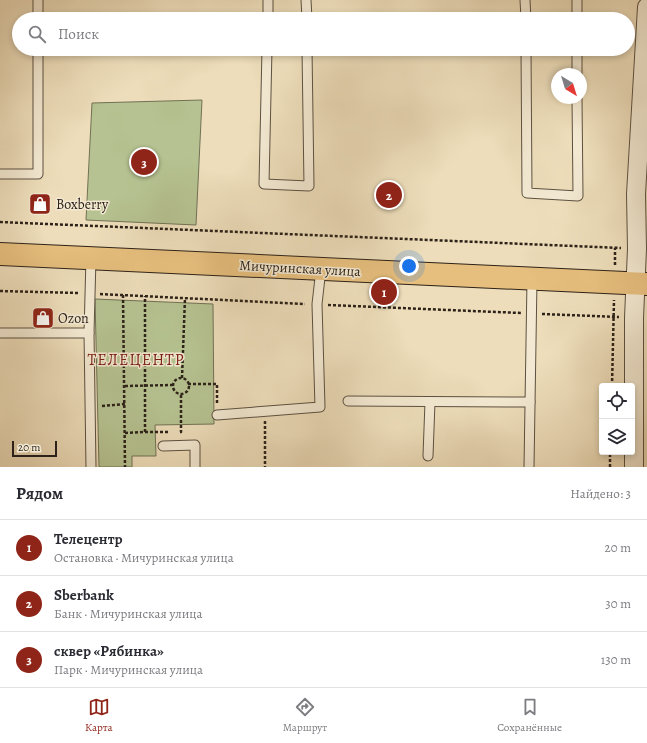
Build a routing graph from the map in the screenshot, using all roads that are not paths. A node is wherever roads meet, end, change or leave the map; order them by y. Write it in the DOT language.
graph roads {
  1 [pos="38,0"];
  2 [pos="268,0"];
  3 [pos="306,0"];
  4 [pos="526,0"];
  5 [pos="577,0"];
  6 [pos="647,7"];
  7 [pos="38,12"];
  8 [pos="268,12"];
  9 [pos="307,12"];
  10 [pos="526,12"];
  11 [pos="577,12"];
  12 [pos="38,56"];
  13 [pos="267,56"];
  14 [pos="307,56"];
  15 [pos="526,56"];
  16 [pos="577,56"];
  17 [pos="577,68"];
  18 [pos="577,104"];
  19 [pos="0,174"];
  20 [pos="642,194"];
  21 [pos="0,254"];
  22 [pos="91,258"];
  23 [pos="321,269"];
  24 [pos="532,280"];
  25 [pos="632,284"];
  26 [pos="0,333"];
  27 [pos="89,333"];
  28 [pos="348,401"];
  29 [pos="430,402"];
  30 [pos="530,402"];
  31 [pos="217,415"];
  32 [pos="163,446"];
  33 [pos="428,456"];
  34 [pos="91,467"];
  35 [pos="195,467"];
  36 [pos="529,467"];
  37 [pos="634,467"];
  1 -- 7 [label="lane"];
  2 -- 8 [label="lane"];
  3 -- 9 [label="lane"];
  4 -- 10 [label="lane"];
  5 -- 11 [label="lane"];
  6 -- 20 [label="street"];
  12 -- 19 [label="lane"];
  13 -- 14 [label="lane"];
  15 -- 18 [label="lane"];
  16 -- 17 [label="lane"];
  20 -- 25 [label="street"];
  21 -- 22 [label="main road, Мичуринская улица"];
  22 -- 23 [label="main road, Мичуринская улица"];
  22 -- 27 [label="lane"];
  23 -- 24 [label="main road, Мичуринская улица"];
  23 -- 31 [label="lane"];
  24 -- 25 [label="main road, Мичуринская улица"];
  24 -- 30 [label="lane"];
  25 -- 37 [label="street"];
  26 -- 27 [label="lane"];
  27 -- 34 [label="lane"];
  28 -- 29 [label="lane"];
  29 -- 30 [label="lane"];
  29 -- 33 [label="lane"];
  30 -- 36 [label="lane"];
  32 -- 35 [label="lane"];
}
